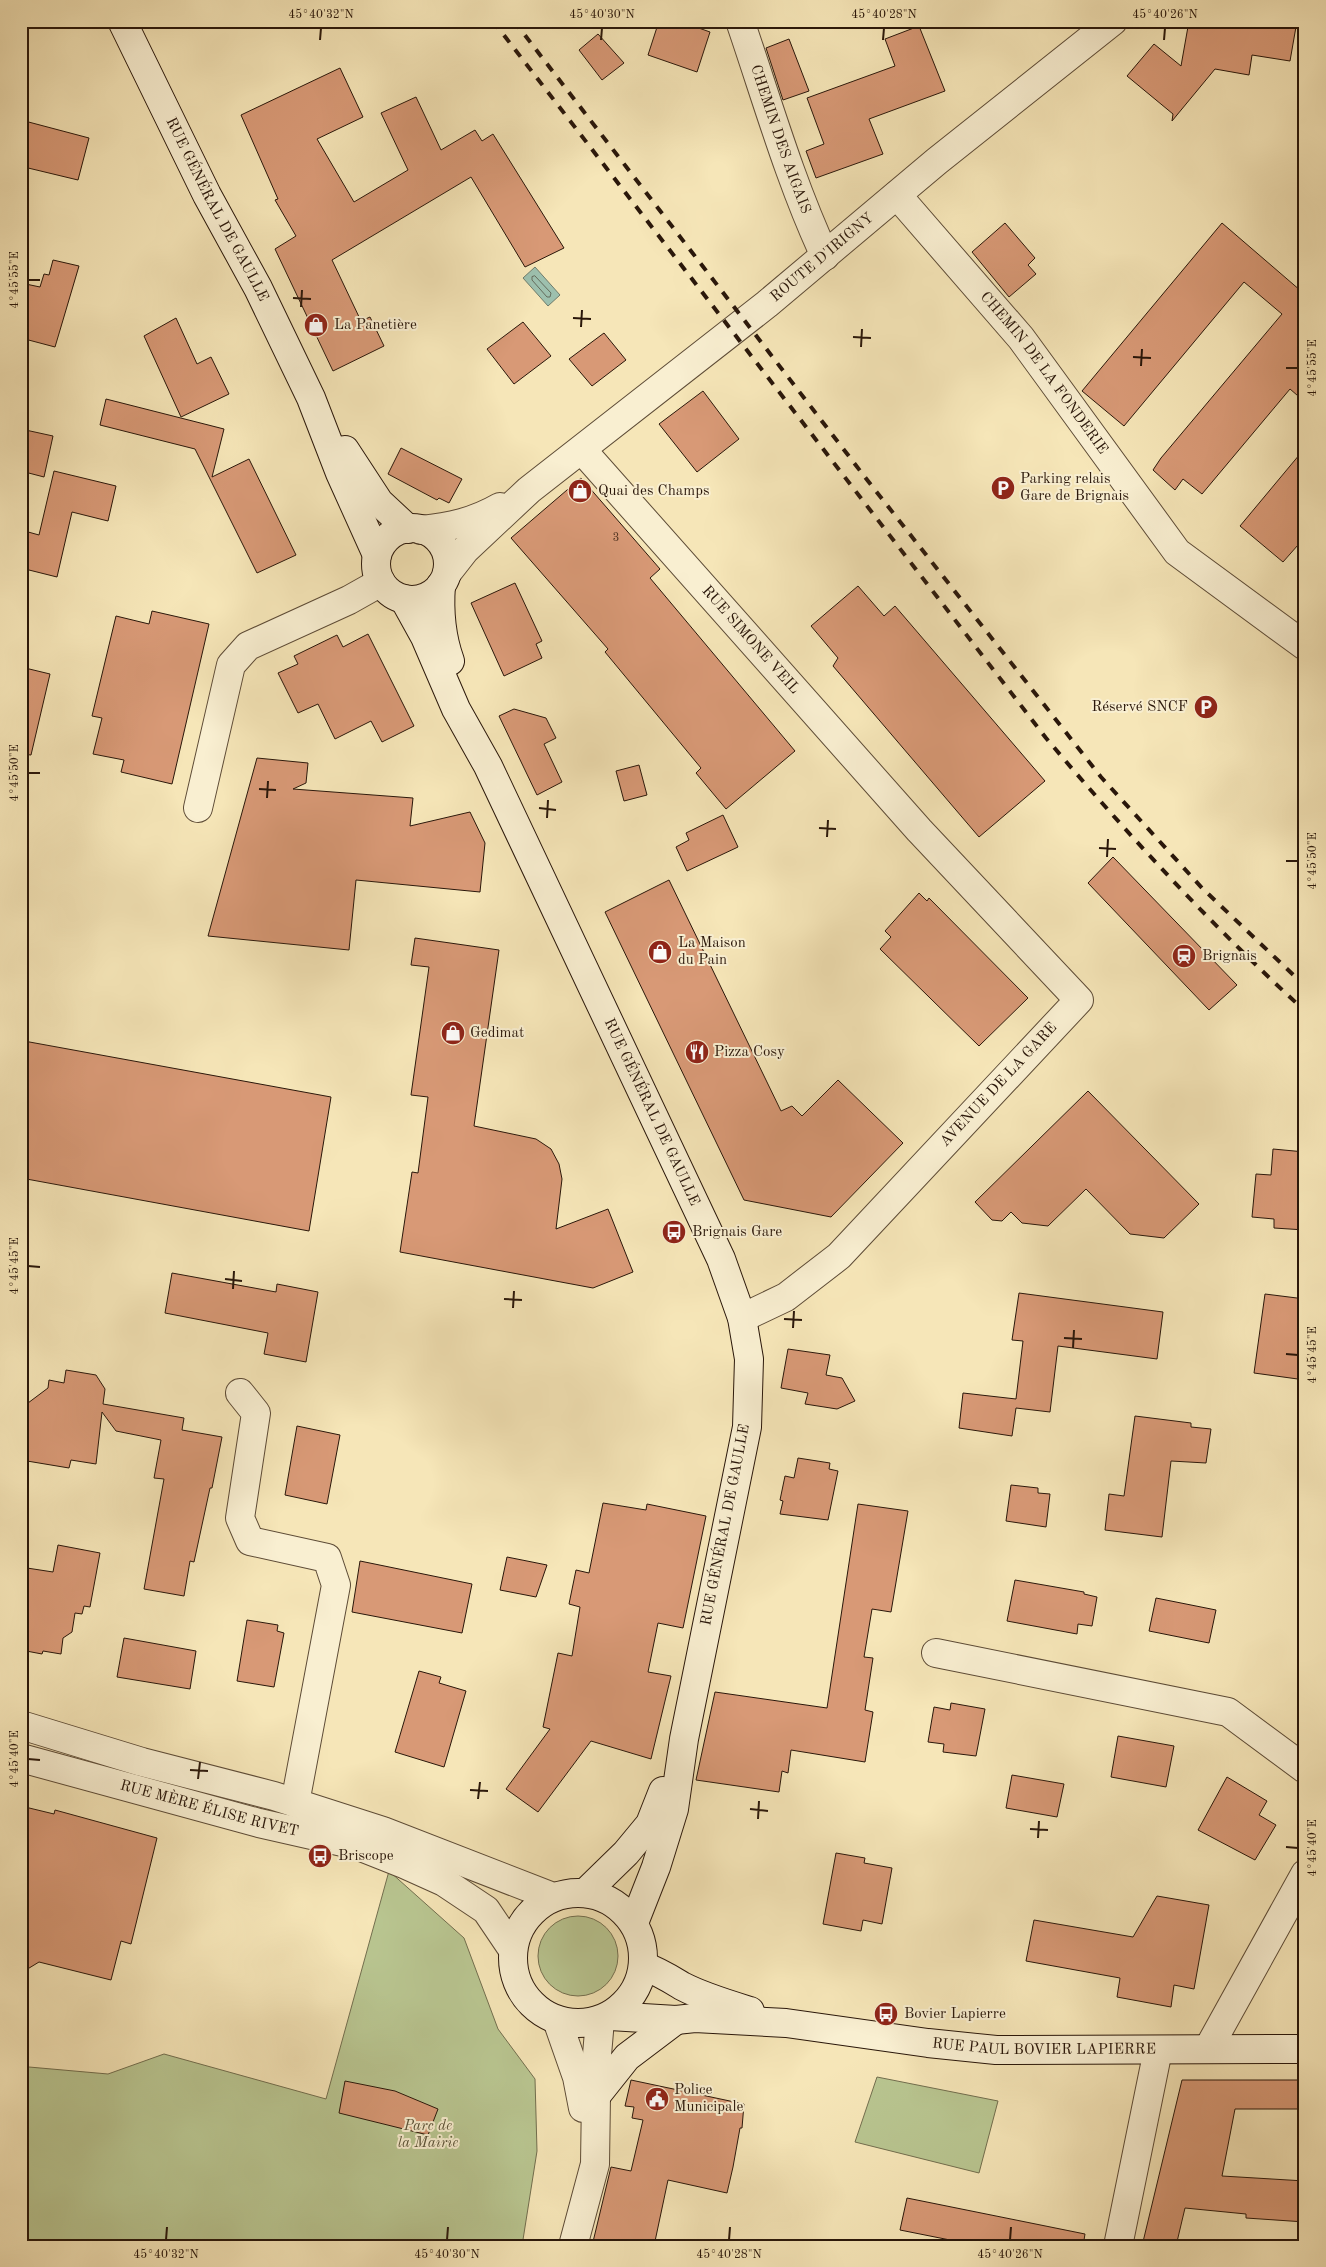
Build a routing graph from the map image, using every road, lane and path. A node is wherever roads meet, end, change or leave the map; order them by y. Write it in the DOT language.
graph roads {
  1 [pos="122,21"];
  2 [pos="740,21"];
  3 [pos="1113,21"];
  4 [pos="897,195"];
  5 [pos="825,256"];
  6 [pos="311,398"];
  7 [pos="582,450"];
  8 [pos="529,490"];
  9 [pos="414,529"];
  10 [pos="377,554"];
  11 [pos="444,579"];
  12 [pos="381,582"];
  13 [pos="404,599"];
  14 [pos="1305,646"];
  15 [pos="488,766"];
  16 [pos="198,808"];
  17 [pos="919,830"];
  18 [pos="742,1318"];
  19 [pos="240,1393"];
  20 [pos="936,1653"];
  21 [pos="21,1725"];
  22 [pos="684,1739"];
  23 [pos="21,1758"];
  24 [pos="1305,1769"];
  25 [pos="295,1803"];
  26 [pos="1305,1874"];
  27 [pos="585,1893"];
  28 [pos="554,1897"];
  29 [pos="634,1923"];
  30 [pos="513,1950"];
  31 [pos="643,1966"];
  32 [pos="604,2018"];
  33 [pos="557,2020"];
  34 [pos="676,2020"];
  35 [pos="786,2023"];
  36 [pos="1208,2049"];
  37 [pos="1158,2050"];
  38 [pos="1305,2050"];
  39 [pos="596,2096"];
  40 [pos="583,2204"];
  41 [pos="573,2246"];
  42 [pos="1118,2246"];
  1 -- 6 [label="street, RUE GÉNÉRAL DE GAULLE"];
  2 -- 5 [label="street, CHEMIN DES AIGAIS"];
  3 -- 4 [label="street, ROUTE D'IRIGNY"];
  4 -- 5 [label="street, ROUTE D'IRIGNY"];
  4 -- 14 [label="street, CHEMIN DE LA FONDERIE"];
  5 -- 7 [label="street, ROUTE D'IRIGNY"];
  6 -- 9 [label="street, RUE GÉNÉRAL DE GAULLE"];
  6 -- 10 [label="street, RUE GÉNÉRAL DE GAULLE"];
  7 -- 8 [label="street, ROUTE D'IRIGNY"];
  7 -- 17 [label="street, RUE SIMONE VEIL"];
  8 -- 9 [label="street, ROUTE D'IRIGNY"];
  8 -- 11 [label="street, ROUTE D'IRIGNY"];
  9 -- 10 [label="street"];
  9 -- 11 [label="street"];
  10 -- 12 [label="street"];
  11 -- 13 [label="street"];
  11 -- 15 [label="street, RUE GÉNÉRAL DE GAULLE"];
  12 -- 13 [label="street"];
  12 -- 16 [label="street"];
  13 -- 15 [label="street, RUE GÉNÉRAL DE GAULLE"];
  15 -- 18 [label="street, RUE GÉNÉRAL DE GAULLE"];
  17 -- 18 [label="street, AVENUE DE LA GARE"];
  18 -- 22 [label="street, RUE GÉNÉRAL DE GAULLE"];
  19 -- 25 [label="street, RUE MÈRE ÉLISE RIVET"];
  20 -- 24 [label="street"];
  21 -- 25 [label="street, RUE MÈRE ÉLISE RIVET"];
  22 -- 27 [label="street, RUE GÉNÉRAL DE GAULLE"];
  22 -- 29 [label="street, RUE GÉNÉRAL DE GAULLE"];
  23 -- 30 [label="street, RUE MÈRE ÉLISE RIVET"];
  25 -- 28 [label="street, RUE MÈRE ÉLISE RIVET"];
  26 -- 36 [label="street"];
  27 -- 28 [label="street"];
  27 -- 29 [label="street"];
  28 -- 30 [label="street"];
  29 -- 31 [label="street"];
  30 -- 33 [label="street"];
  31 -- 32 [label="street"];
  31 -- 35 [label="street"];
  32 -- 33 [label="street"];
  32 -- 34 [label="street"];
  32 -- 39 [label="street"];
  33 -- 40 [label="street"];
  34 -- 35 [label="street"];
  34 -- 39 [label="street"];
  35 -- 37 [label="street, RUE PAUL BOVIER LAPIERRE"];
  36 -- 37 [label="street, RUE PAUL BOVIER LAPIERRE"];
  36 -- 38 [label="street, RUE PAUL BOVIER LAPIERRE"];
  37 -- 42 [label="street"];
  39 -- 40 [label="street"];
  40 -- 41 [label="street"];
}
